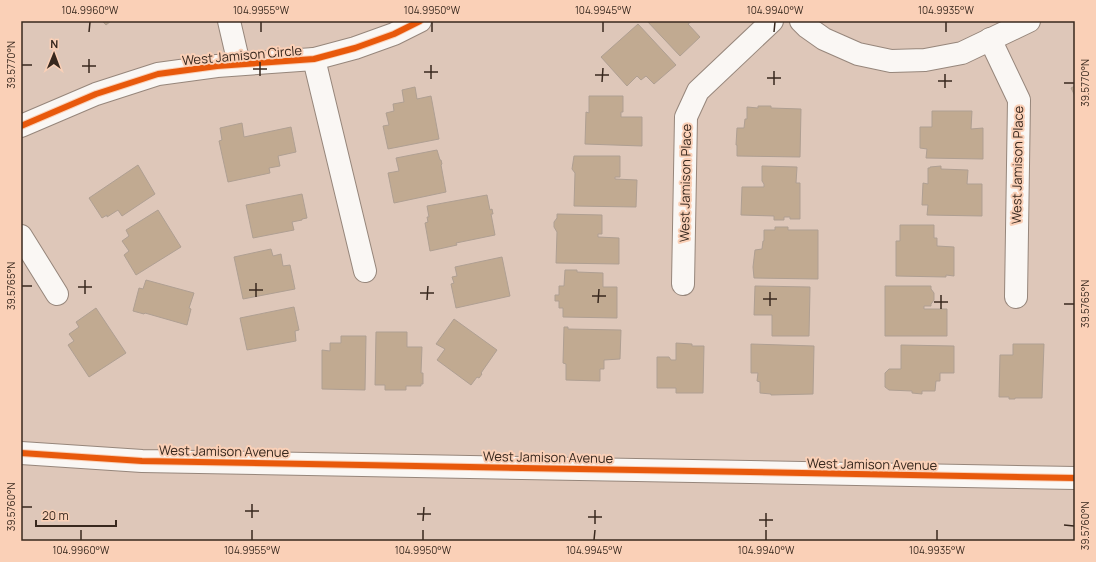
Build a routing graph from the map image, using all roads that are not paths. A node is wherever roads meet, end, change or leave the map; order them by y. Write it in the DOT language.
graph roads {
  1 [pos="229,21"];
  2 [pos="420,21"];
  3 [pos="772,21"];
  4 [pos="801,21"];
  5 [pos="1029,21"];
  6 [pos="990,39"];
  7 [pos="314,60"];
  8 [pos="239,64"];
  9 [pos="21,126"];
  10 [pos="21,236"];
  11 [pos="365,272"];
  12 [pos="683,284"];
  13 [pos="57,294"];
  14 [pos="1016,297"];
  15 [pos="21,453"];
  16 [pos="1075,478"];
  1 -- 8 [label="street, West Jamison Circle"];
  2 -- 7 [label="street, West Jamison Circle"];
  3 -- 12 [label="street, West Jamison Place"];
  4 -- 6 [label="street"];
  5 -- 6 [label="street"];
  6 -- 14 [label="street, West Jamison Place"];
  7 -- 8 [label="street, West Jamison Circle"];
  7 -- 11 [label="street, West Jamison Circle"];
  8 -- 9 [label="street, West Jamison Circle"];
  10 -- 13 [label="street"];
  15 -- 16 [label="street, West Jamison Avenue"];
}
